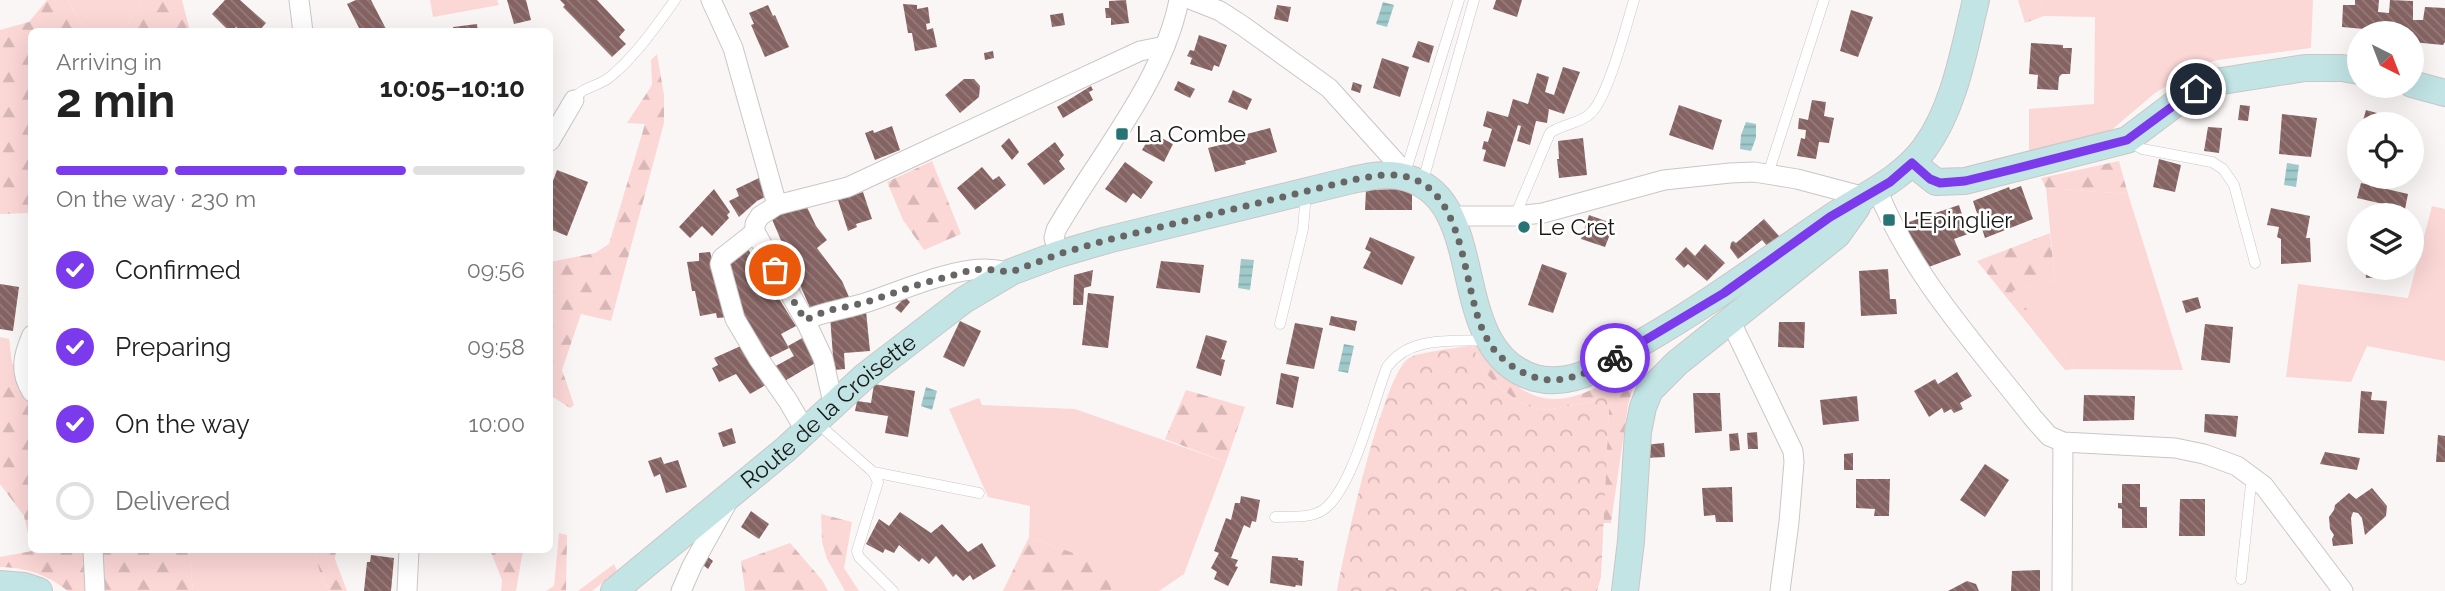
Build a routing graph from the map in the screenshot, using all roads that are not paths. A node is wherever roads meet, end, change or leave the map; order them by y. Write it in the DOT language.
graph roads {
  1 [pos="299,0"];
  2 [pos="675,0"];
  3 [pos="710,0"];
  4 [pos="1179,0"];
  5 [pos="1192,0"];
  6 [pos="1459,0"];
  7 [pos="1474,0"];
  8 [pos="1634,0"];
  9 [pos="1824,0"];
  10 [pos="1976,0"];
  11 [pos="302,28"];
  12 [pos="1165,47"];
  13 [pos="2347,69"];
  14 [pos="2424,87"];
  15 [pos="2445,93"];
  16 [pos="574,100"];
  17 [pos="553,136"];
  18 [pos="2127,140"];
  19 [pos="1912,163"];
  20 [pos="1768,174"];
  21 [pos="1413,179"];
  22 [pos="1306,192"];
  23 [pos="1871,193"];
  24 [pos="777,205"];
  25 [pos="1450,216"];
  26 [pos="1515,216"];
  27 [pos="755,232"];
  28 [pos="1059,254"];
  29 [pos="2255,262"];
  30 [pos="1011,272"];
  31 [pos="805,320"];
  32 [pos="1730,320"];
  33 [pos="1279,324"];
  34 [pos="1488,340"];
  35 [pos="28,347"];
  36 [pos="28,385"];
  37 [pos="818,419"];
  38 [pos="2063,442"];
  39 [pos="873,472"];
  40 [pos="2252,475"];
  41 [pos="979,493"];
  42 [pos="732,494"];
  43 [pos="1275,517"];
  44 [pos="93,553"];
  45 [pos="409,553"];
  46 [pos="2241,579"];
  47 [pos="0,584"];
  48 [pos="39,591"];
  49 [pos="95,591"];
  50 [pos="407,591"];
  51 [pos="614,591"];
  52 [pos="681,591"];
  53 [pos="893,591"];
  54 [pos="1625,591"];
  55 [pos="1780,591"];
  56 [pos="2062,591"];
  57 [pos="2343,591"];
  1 -- 11 [label="street"];
  2 -- 16 [label="lane"];
  3 -- 24 [label="street"];
  4 -- 12 [label="street"];
  5 -- 21 [label="street"];
  6 -- 21 [label="lane"];
  7 -- 21 [label="lane"];
  8 -- 26 [label="lane"];
  9 -- 20 [label="lane"];
  10 -- 19 [label="street"];
  12 -- 24 [label="street"];
  12 -- 28 [label="street"];
  13 -- 18 [label="street"];
  14 -- 15 [label="street"];
  16 -- 17 [label="street"];
  18 -- 19 [label="street"];
  18 -- 29 [label="lane"];
  19 -- 23 [label="street"];
  20 -- 23 [label="street"];
  20 -- 26 [label="street"];
  21 -- 22 [label="street, Route de la Croisette"];
  21 -- 25 [label="street"];
  22 -- 28 [label="street, Route de la Croisette"];
  22 -- 33 [label="lane"];
  23 -- 32 [label="street"];
  23 -- 34 [label="street"];
  23 -- 38 [label="street"];
  24 -- 27 [label="street"];
  25 -- 26 [label="street"];
  25 -- 34 [label="street"];
  27 -- 31 [label="street"];
  27 -- 37 [label="street"];
  28 -- 30 [label="street, Route de la Croisette"];
  30 -- 31 [label="street"];
  30 -- 37 [label="street, Route de la Croisette"];
  31 -- 37 [label="street"];
  32 -- 54 [label="street"];
  32 -- 55 [label="street"];
  34 -- 43 [label="lane"];
  35 -- 36 [label="street"];
  37 -- 39 [label="lane"];
  37 -- 42 [label="street, Route de la Croisette"];
  38 -- 40 [label="street"];
  38 -- 56 [label="street"];
  39 -- 41 [label="lane"];
  39 -- 53 [label="lane"];
  40 -- 46 [label="lane"];
  40 -- 57 [label="street"];
  42 -- 51 [label="street, Route de la Croisette"];
  42 -- 52 [label="street"];
  44 -- 49 [label="street"];
  45 -- 50 [label="street"];
  47 -- 48 [label="street"];
}
